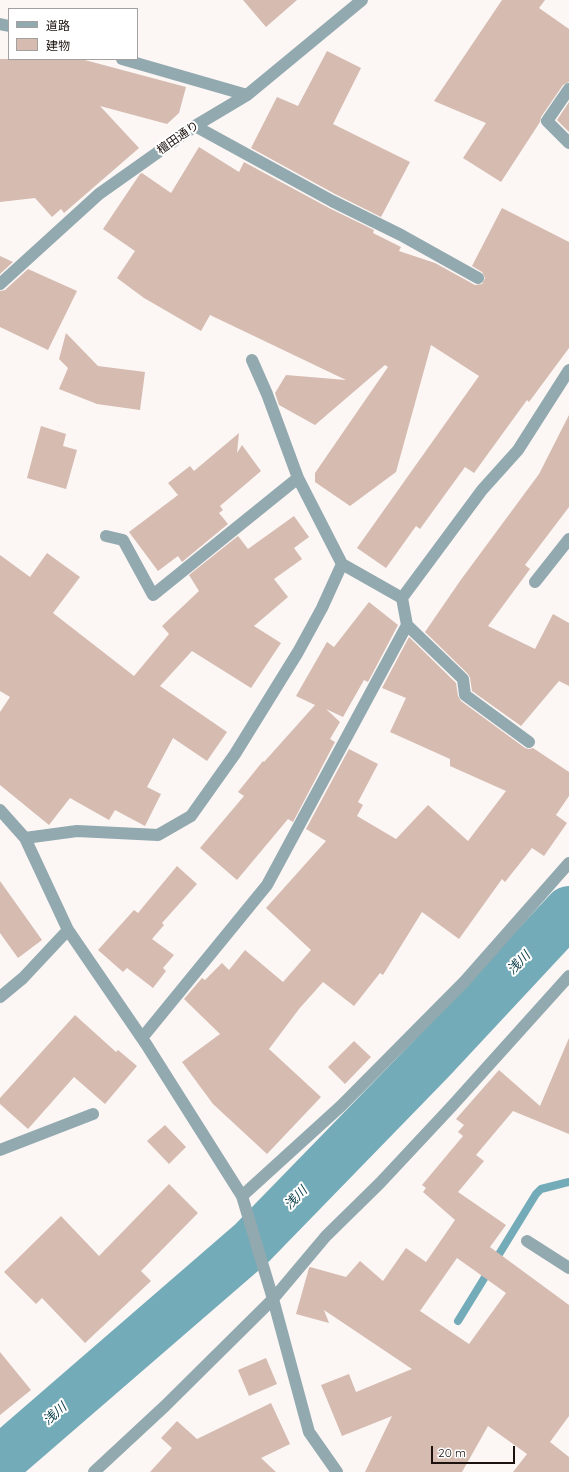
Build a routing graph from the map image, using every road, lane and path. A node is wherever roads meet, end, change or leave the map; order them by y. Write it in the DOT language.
graph roads {
  1 [pos="362,0"];
  2 [pos="125,60"];
  3 [pos="569,89"];
  4 [pos="247,95"];
  5 [pos="195,126"];
  6 [pos="569,143"];
  7 [pos="478,278"];
  8 [pos="0,284"];
  9 [pos="252,360"];
  10 [pos="569,370"];
  11 [pos="298,478"];
  12 [pos="106,536"];
  13 [pos="569,539"];
  14 [pos="342,564"];
  15 [pos="535,582"];
  16 [pos="402,598"];
  17 [pos="407,625"];
  18 [pos="529,742"];
  19 [pos="0,810"];
  20 [pos="25,838"];
  21 [pos="569,863"];
  22 [pos="68,930"];
  23 [pos="569,976"];
  24 [pos="0,997"];
  25 [pos="142,1038"];
  26 [pos="93,1114"];
  27 [pos="0,1150"];
  28 [pos="242,1196"];
  29 [pos="527,1241"];
  30 [pos="569,1268"];
  31 [pos="273,1299"];
  32 [pos="94,1472"];
  33 [pos="337,1472"];
  1 -- 4 [label="street, 檀田通り"];
  2 -- 4 [label="street"];
  3 -- 6 [label="street"];
  4 -- 5 [label="street, 檀田通り"];
  5 -- 7 [label="street"];
  5 -- 8 [label="street, 檀田通り"];
  9 -- 11 [label="street"];
  10 -- 16 [label="street"];
  11 -- 12 [label="street"];
  11 -- 14 [label="street"];
  13 -- 15 [label="street"];
  14 -- 16 [label="street"];
  14 -- 20 [label="street"];
  16 -- 17 [label="street"];
  17 -- 18 [label="street"];
  17 -- 25 [label="street"];
  19 -- 20 [label="street"];
  20 -- 22 [label="street"];
  21 -- 28 [label="street"];
  22 -- 24 [label="street"];
  22 -- 25 [label="street"];
  23 -- 31 [label="street"];
  25 -- 28 [label="street"];
  26 -- 27 [label="street"];
  28 -- 31 [label="street"];
  29 -- 30 [label="street"];
  31 -- 32 [label="street"];
  31 -- 33 [label="street"];
}
